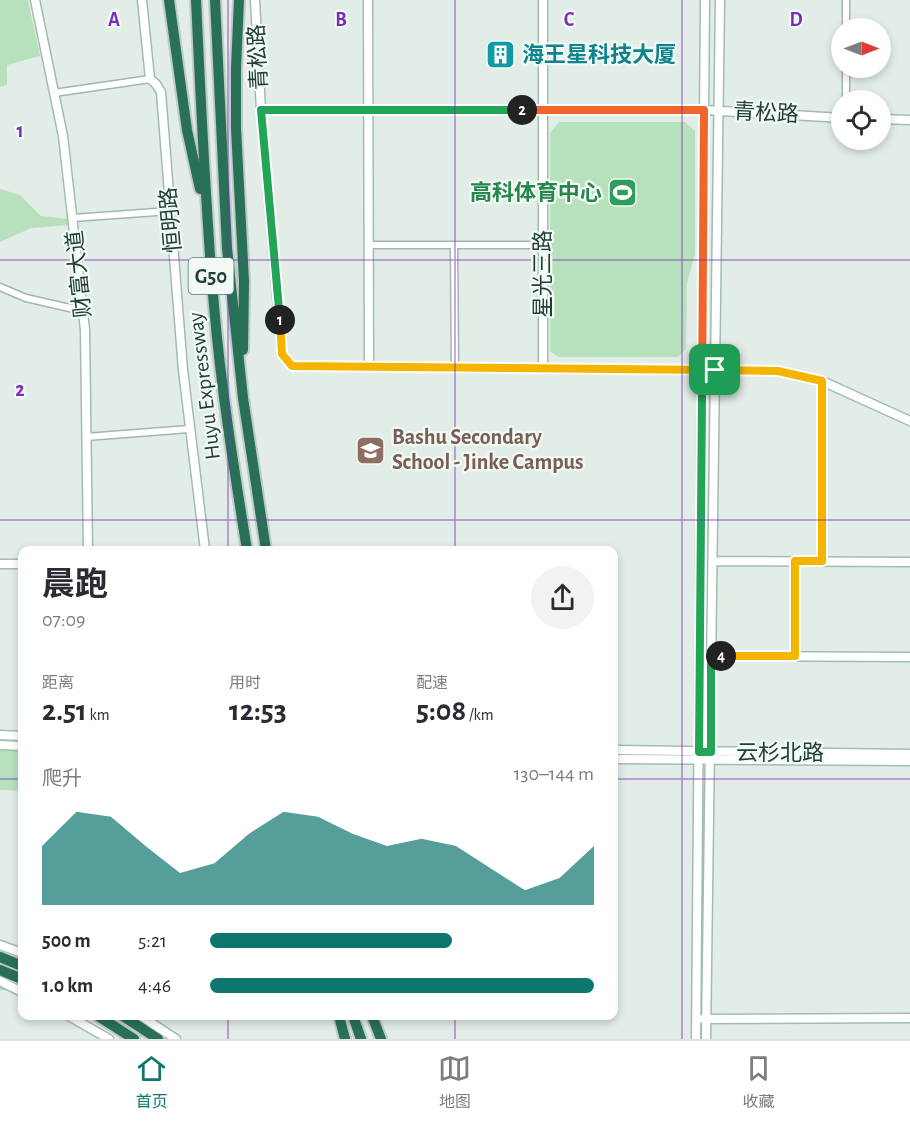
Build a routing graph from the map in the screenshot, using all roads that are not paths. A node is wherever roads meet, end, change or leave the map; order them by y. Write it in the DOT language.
graph roads {
  1 [pos="35,0"];
  2 [pos="142,0"];
  3 [pos="169,0"];
  4 [pos="196,0"];
  5 [pos="215,0"];
  6 [pos="239,0"];
  7 [pos="255,0"];
  8 [pos="368,0"];
  9 [pos="543,0"];
  10 [pos="705,0"];
  11 [pos="720,0"];
  12 [pos="846,0"];
  13 [pos="846,18"];
  14 [pos="150,79"];
  15 [pos="54,93"];
  16 [pos="261,110"];
  17 [pos="368,110"];
  18 [pos="543,110"];
  19 [pos="704,110"];
  20 [pos="718,110"];
  21 [pos="831,117"];
  22 [pos="891,119"];
  23 [pos="910,120"];
  24 [pos="170,210"];
  25 [pos="73,218"];
  26 [pos="207,218"];
  27 [pos="369,245"];
  28 [pos="454,245"];
  29 [pos="543,245"];
  30 [pos="0,287"];
  31 [pos="83,311"];
  32 [pos="369,366"];
  33 [pos="455,367"];
  34 [pos="543,368"];
  35 [pos="702,369"];
  36 [pos="715,370"];
  37 [pos="822,381"];
  38 [pos="243,398"];
  39 [pos="910,421"];
  40 [pos="189,429"];
  41 [pos="86,437"];
  42 [pos="88,546"];
  43 [pos="204,546"];
  44 [pos="246,546"];
  45 [pos="265,546"];
  46 [pos="713,561"];
  47 [pos="795,561"];
  48 [pos="822,561"];
  49 [pos="910,562"];
  50 [pos="0,564"];
  51 [pos="18,564"];
  52 [pos="711,656"];
  53 [pos="795,656"];
  54 [pos="910,657"];
  55 [pos="0,735"];
  56 [pos="18,736"];
  57 [pos="0,745"];
  58 [pos="18,746"];
  59 [pos="618,750"];
  60 [pos="910,754"];
  61 [pos="699,757"];
  62 [pos="711,757"];
  63 [pos="618,759"];
  64 [pos="910,761"];
  65 [pos="0,945"];
  66 [pos="18,952"];
  67 [pos="0,957"];
  68 [pos="18,964"];
  69 [pos="0,969"];
  70 [pos="18,977"];
  71 [pos="0,981"];
  72 [pos="18,990"];
  73 [pos="910,1018"];
  74 [pos="701,1019"];
  75 [pos="75,1020"];
  76 [pos="104,1020"];
  77 [pos="129,1020"];
  78 [pos="147,1020"];
  79 [pos="340,1020"];
  80 [pos="354,1020"];
  81 [pos="374,1020"];
  82 [pos="97,1035"];
  83 [pos="108,1039"];
  84 [pos="134,1039"];
  85 [pos="158,1039"];
  86 [pos="176,1039"];
  87 [pos="345,1039"];
  88 [pos="361,1039"];
  89 [pos="381,1039"];
  90 [pos="696,1039"];
  91 [pos="706,1039"];
  1 -- 15 [label="street, 财富大道"];
  2 -- 14 [label="street, 恒明路"];
  3 -- 26 [label="highway"];
  4 -- 26 [label="highway, Huyu Expressway / G50"];
  5 -- 38 [label="highway, Huyu Expressway / G50"];
  6 -- 38 [label="highway"];
  7 -- 16 [label="street, 青松路"];
  8 -- 17 [label="street"];
  9 -- 18 [label="street, 星光三路"];
  10 -- 19 [label="street"];
  11 -- 20 [label="street"];
  12 -- 13 [label="street"];
  14 -- 15 [label="street"];
  14 -- 24 [label="street, 恒明路"];
  15 -- 25 [label="street, 财富大道"];
  16 -- 17 [label="street, 青松路"];
  16 -- 32 [label="street"];
  17 -- 18 [label="street, 青松路"];
  17 -- 27 [label="street"];
  18 -- 19 [label="street, 青松路"];
  18 -- 29 [label="street, 星光三路"];
  19 -- 20 [label="street, 青松路"];
  19 -- 35 [label="street"];
  20 -- 21 [label="street, 青松路"];
  20 -- 36 [label="street"];
  22 -- 23 [label="street"];
  24 -- 25 [label="street"];
  24 -- 40 [label="street, 恒明路"];
  25 -- 31 [label="street, 财富大道"];
  26 -- 44 [label="highway, Huyu Expressway / G50"];
  27 -- 28 [label="street"];
  27 -- 32 [label="street"];
  28 -- 29 [label="street"];
  28 -- 33 [label="street"];
  29 -- 34 [label="street, 星光三路"];
  30 -- 31 [label="street"];
  31 -- 41 [label="street, 财富大道"];
  32 -- 33 [label="street"];
  33 -- 34 [label="street"];
  34 -- 35 [label="street"];
  35 -- 36 [label="street"];
  35 -- 61 [label="street"];
  36 -- 37 [label="street"];
  36 -- 46 [label="street"];
  37 -- 39 [label="street"];
  37 -- 48 [label="street"];
  38 -- 45 [label="highway, Huyu Expressway / G50"];
  40 -- 41 [label="street"];
  40 -- 43 [label="street, 恒明路"];
  41 -- 42 [label="street, 财富大道"];
  46 -- 47 [label="street"];
  46 -- 52 [label="street"];
  47 -- 48 [label="street"];
  47 -- 53 [label="street"];
  48 -- 49 [label="street"];
  50 -- 51 [label="street"];
  52 -- 53 [label="street"];
  52 -- 62 [label="street"];
  53 -- 54 [label="street"];
  55 -- 56 [label="street"];
  57 -- 58 [label="street"];
  59 -- 61 [label="street, 云杉北路"];
  60 -- 62 [label="street, 云杉北路"];
  61 -- 62 [label="street, 云杉北路"];
  61 -- 63 [label="street, 云杉北路"];
  61 -- 74 [label="street"];
  62 -- 64 [label="street, 云杉北路"];
  62 -- 74 [label="street"];
  65 -- 66 [label="street"];
  67 -- 68 [label="highway"];
  69 -- 70 [label="highway"];
  71 -- 72 [label="street"];
  73 -- 74 [label="street"];
  74 -- 90 [label="street"];
  74 -- 91 [label="street"];
  75 -- 82 [label="street"];
  76 -- 84 [label="highway"];
  77 -- 85 [label="highway"];
  78 -- 86 [label="street"];
  79 -- 87 [label="highway"];
  80 -- 88 [label="highway"];
  81 -- 89 [label="highway"];
  82 -- 83 [label="street"];
}
